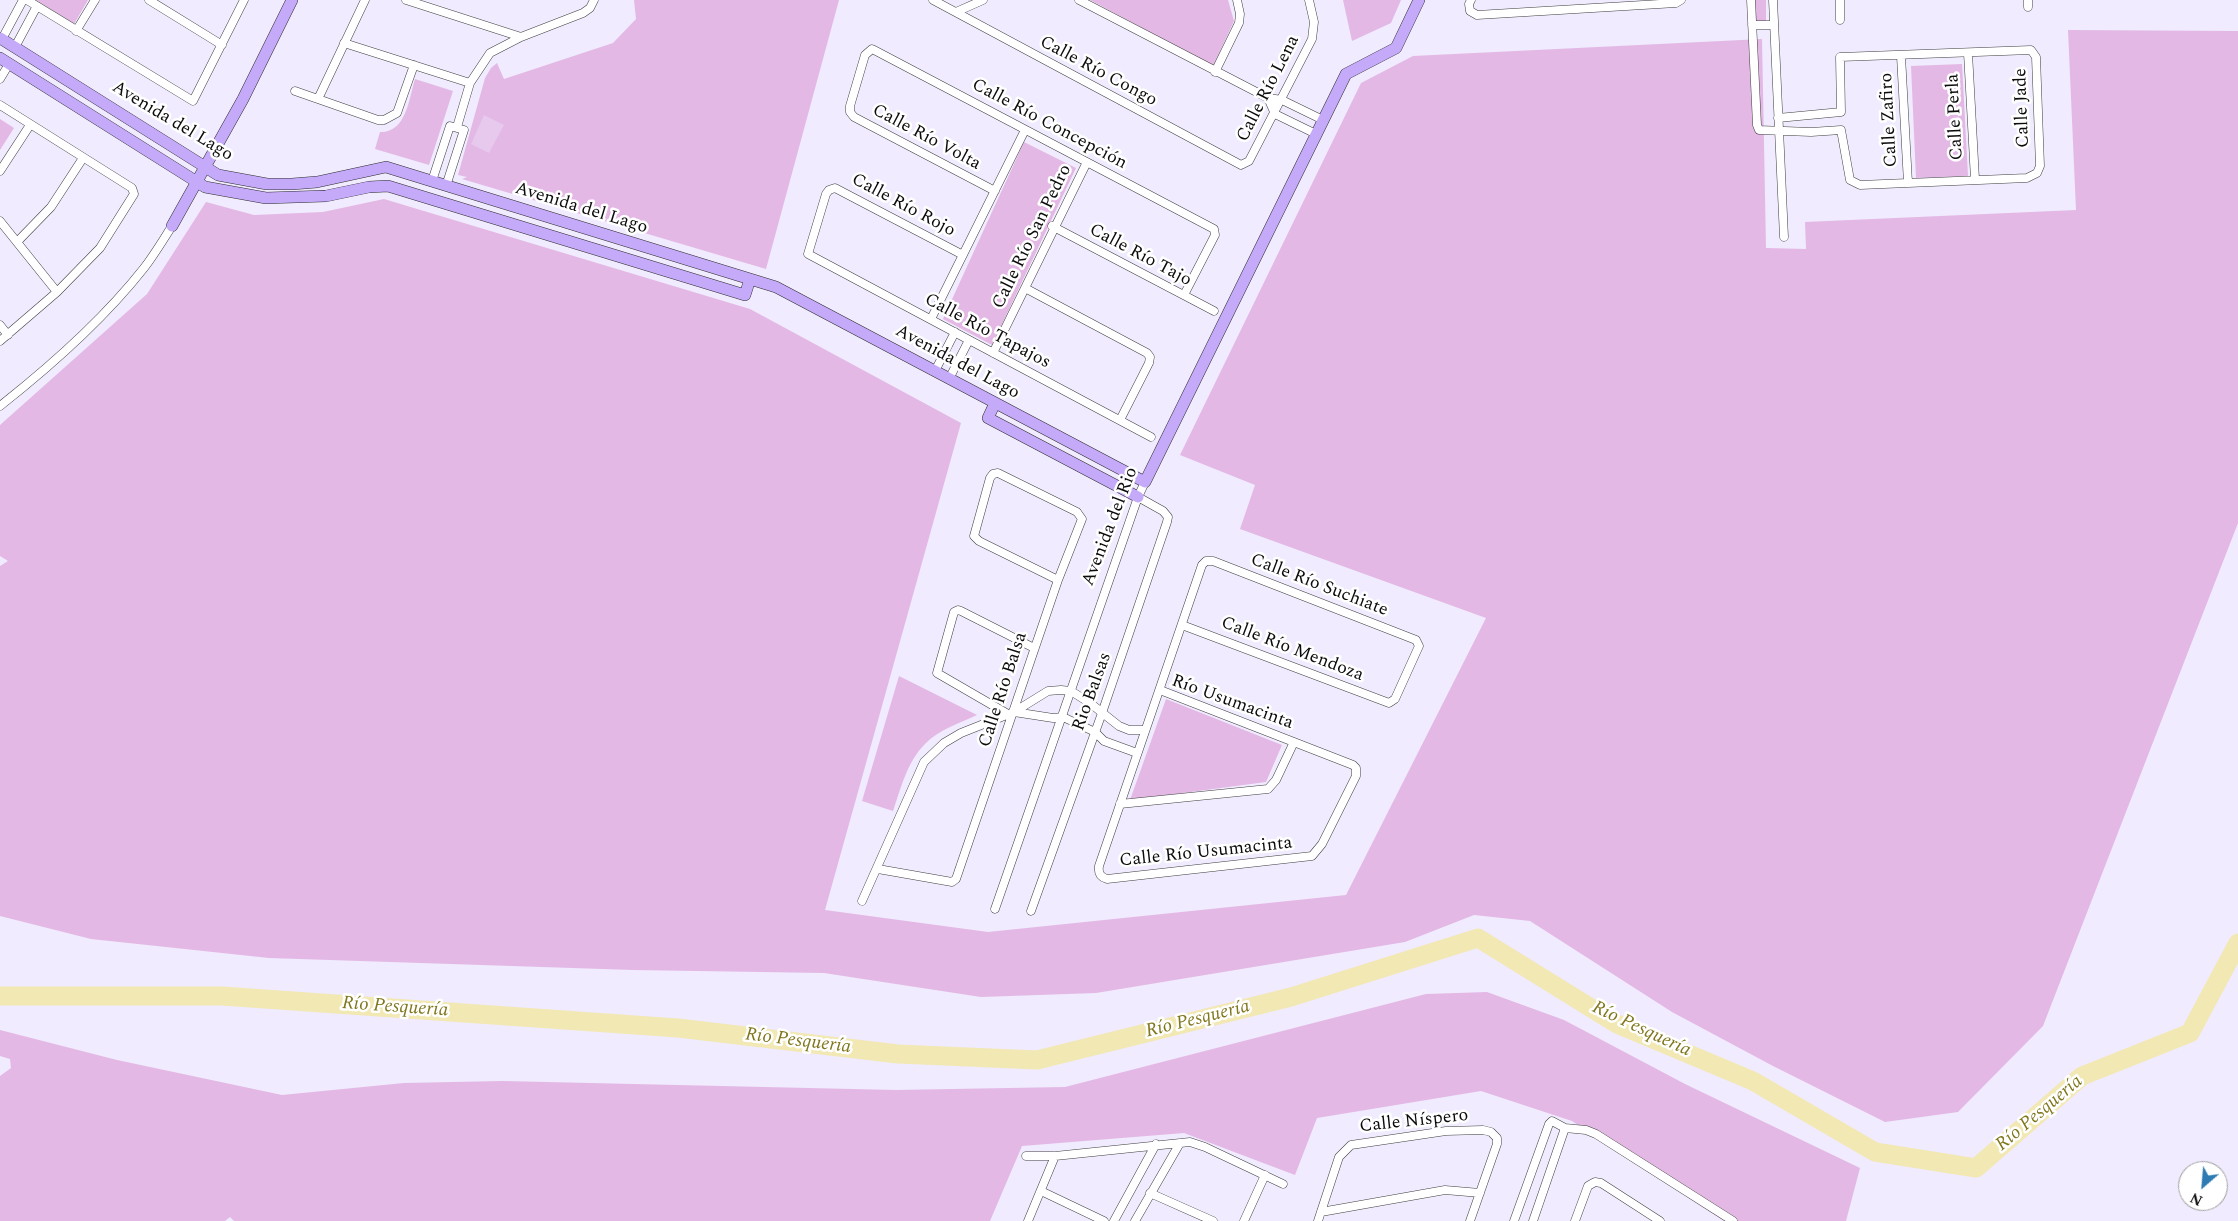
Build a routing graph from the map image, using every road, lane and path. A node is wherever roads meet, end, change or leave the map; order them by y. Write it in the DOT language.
graph roads {
  1 [pos="23,0"];
  2 [pos="27,0"];
  3 [pos="94,0"];
  4 [pos="149,0"];
  5 [pos="244,0"];
  6 [pos="292,0"];
  7 [pos="365,0"];
  8 [pos="406,0"];
  9 [pos="594,0"];
  10 [pos="933,0"];
  11 [pos="983,0"];
  12 [pos="1079,0"];
  13 [pos="1237,0"];
  14 [pos="1309,0"];
  15 [pos="1419,0"];
  16 [pos="1471,0"];
  17 [pos="1681,0"];
  18 [pos="1751,0"];
  19 [pos="1773,0"];
  20 [pos="1840,0"];
  21 [pos="37,6"];
  22 [pos="956,12"];
  23 [pos="1840,20"];
  24 [pos="1752,25"];
  25 [pos="1773,25"];
  26 [pos="76,31"];
  27 [pos="521,37"];
  28 [pos="1,38"];
  29 [pos="344,43"];
  30 [pos="222,45"];
  31 [pos="15,47"];
  32 [pos="868,51"];
  33 [pos="1968,53"];
  34 [pos="1901,56"];
  35 [pos="4,61"];
  36 [pos="414,65"];
  37 [pos="1215,72"];
  38 [pos="0,78"];
  39 [pos="66,79"];
  40 [pos="470,83"];
  41 [pos="295,91"];
  42 [pos="57,94"];
  43 [pos="1268,98"];
  44 [pos="318,99"];
  45 [pos="1282,100"];
  46 [pos="0,106"];
  47 [pos="1274,114"];
  48 [pos="1778,118"];
  49 [pos="1323,120"];
  50 [pos="30,124"];
  51 [pos="457,128"];
  52 [pos="1025,130"];
  53 [pos="1779,132"];
  54 [pos="1316,134"];
  55 [pos="84,158"];
  56 [pos="1249,161"];
  57 [pos="1087,162"];
  58 [pos="205,166"];
  59 [pos="0,171"];
  60 [pos="1975,180"];
  61 [pos="197,182"];
  62 [pos="432,182"];
  63 [pos="1908,183"];
  64 [pos="446,186"];
  65 [pos="829,190"];
  66 [pos="995,191"];
  67 [pos="0,222"];
  68 [pos="172,226"];
  69 [pos="1053,227"];
  70 [pos="604,234"];
  71 [pos="1784,238"];
  72 [pos="17,242"];
  73 [pos="599,250"];
  74 [pos="963,255"];
  75 [pos="750,279"];
  76 [pos="1025,288"];
  77 [pos="57,292"];
  78 [pos="1184,295"];
  79 [pos="1214,311"];
  80 [pos="930,319"];
  81 [pos="0,325"];
  82 [pos="955,332"];
  83 [pos="8,335"];
  84 [pos="969,340"];
  85 [pos="0,342"];
  86 [pos="993,353"];
  87 [pos="935,372"];
  88 [pos="949,379"];
  89 [pos="996,404"];
  90 [pos="0,406"];
  91 [pos="1120,420"];
  92 [pos="1151,437"];
  93 [pos="1145,482"];
  94 [pos="1138,497"];
  95 [pos="1058,580"];
  96 [pos="1182,625"];
  97 [pos="1034,648"];
  98 [pos="1160,690"];
  99 [pos="1071,691"];
  100 [pos="1391,703"];
  101 [pos="1010,712"];
  102 [pos="1102,713"];
  103 [pos="1062,717"];
  104 [pos="1145,730"];
  105 [pos="1095,732"];
  106 [pos="1294,742"];
  107 [pos="1137,753"];
  108 [pos="1120,804"];
  109 [pos="1312,856"];
  110 [pos="878,869"];
  111 [pos="1102,878"];
  112 [pos="862,901"];
  113 [pos="995,909"];
  114 [pos="1031,911"];
  115 [pos="1566,1128"];
  116 [pos="1180,1143"];
  117 [pos="1156,1144"];
  118 [pos="1026,1156"];
  119 [pos="1055,1156"];
  120 [pos="1265,1175"];
  121 [pos="1283,1184"];
  122 [pos="1041,1191"];
  123 [pos="1150,1193"];
  124 [pos="1480,1193"];
  125 [pos="1321,1212"];
  126 [pos="1028,1221"];
  127 [pos="1104,1221"];
  128 [pos="1114,1221"];
  129 [pos="1136,1221"];
  130 [pos="1213,1221"];
  131 [pos="1244,1221"];
  132 [pos="1318,1221"];
  133 [pos="1470,1221"];
  134 [pos="1514,1221"];
  135 [pos="1533,1221"];
  136 [pos="1575,1221"];
  137 [pos="1660,1221"];
  138 [pos="1733,1221"];
  1 -- 28 [label="street"];
  2 -- 21 [label="street"];
  3 -- 26 [label="street"];
  4 -- 30 [label="street"];
  5 -- 30 [label="street"];
  6 -- 58 [label="street"];
  7 -- 29 [label="street"];
  8 -- 27 [label="street"];
  9 -- 27 [label="street"];
  10 -- 22 [label="street, Calle Río Congo"];
  11 -- 22 [label="street"];
  12 -- 37 [label="street"];
  13 -- 37 [label="street"];
  14 -- 45 [label="street, Calle Río Lena"];
  15 -- 49 [label="street, Avenida del Rio"];
  16 -- 17 [label="street"];
  18 -- 24 [label="street"];
  19 -- 25 [label="street"];
  20 -- 23 [label="street"];
  21 -- 26 [label="street"];
  21 -- 31 [label="street"];
  22 -- 56 [label="street, Calle Río Congo"];
  24 -- 25 [label="street"];
  24 -- 53 [label="street"];
  25 -- 48 [label="street"];
  26 -- 30 [label="street"];
  27 -- 40 [label="street"];
  28 -- 31 [label="street, Avenida del Lago"];
  29 -- 36 [label="street"];
  29 -- 44 [label="street"];
  31 -- 39 [label="street, Avenida del Lago"];
  32 -- 52 [label="street, Calle Río Concepción"];
  32 -- 66 [label="street, Calle Río Volta"];
  33 -- 34 [label="street, Calle Jade"];
  33 -- 60 [label="street, Calle Perla"];
  33 -- 60 [label="street, Calle Jade"];
  34 -- 48 [label="street, Calle Jade"];
  34 -- 63 [label="street, Calle Zafiro"];
  35 -- 38 [label="street"];
  35 -- 42 [label="street, Avenida del Lago"];
  36 -- 40 [label="street"];
  36 -- 44 [label="street"];
  37 -- 43 [label="street"];
  39 -- 42 [label="street"];
  39 -- 58 [label="street, Avenida del Lago"];
  40 -- 51 [label="street"];
  41 -- 44 [label="street"];
  42 -- 61 [label="street, Avenida del Lago"];
  43 -- 45 [label="street"];
  43 -- 47 [label="street"];
  45 -- 47 [label="street, Calle Río Lena"];
  45 -- 49 [label="street"];
  46 -- 50 [label="street"];
  47 -- 54 [label="street"];
  47 -- 56 [label="street, Calle Río Lena"];
  48 -- 53 [label="street"];
  49 -- 54 [label="street, Avenida del Rio"];
  50 -- 55 [label="street"];
  50 -- 59 [label="street"];
  51 -- 62 [label="street"];
  51 -- 64 [label="street"];
  52 -- 57 [label="street, Calle Río Concepción"];
  52 -- 66 [label="street"];
  53 -- 63 [label="street, Calle Jade"];
  53 -- 71 [label="street"];
  54 -- 93 [label="street, Avenida del Rio"];
  55 -- 72 [label="street"];
  55 -- 77 [label="street"];
  57 -- 69 [label="street, Calle Río San Pedro"];
  57 -- 78 [label="street, Calle Río Concepción"];
  58 -- 61 [label="street"];
  58 -- 62 [label="street, Avenida del Lago"];
  60 -- 63 [label="street, Calle Jade"];
  61 -- 68 [label="street"];
  61 -- 73 [label="street, Avenida del Lago"];
  62 -- 64 [label="street, Avenida del Lago"];
  64 -- 70 [label="street, Avenida del Lago"];
  65 -- 74 [label="street, Calle Río Rojo"];
  65 -- 80 [label="street, Calle Río Tapajos"];
  66 -- 74 [label="street"];
  67 -- 72 [label="street"];
  68 -- 90 [label="street"];
  69 -- 76 [label="street, Calle Río San Pedro"];
  69 -- 78 [label="street, Calle Río Tajo"];
  70 -- 73 [label="street"];
  70 -- 75 [label="street, Avenida del Lago"];
  72 -- 77 [label="street"];
  73 -- 75 [label="street, Avenida del Lago"];
  74 -- 80 [label="street"];
  75 -- 87 [label="street, Avenida del Lago"];
  76 -- 86 [label="street, Calle Río San Pedro"];
  76 -- 91 [label="street"];
  77 -- 83 [label="street"];
  78 -- 79 [label="street, Calle Río Tajo"];
  80 -- 82 [label="street, Calle Río Tapajos"];
  81 -- 83 [label="street"];
  82 -- 84 [label="street, Calle Río Tapajos"];
  82 -- 87 [label="street"];
  83 -- 85 [label="street"];
  84 -- 86 [label="street, Calle Río Tapajos"];
  84 -- 88 [label="street"];
  86 -- 91 [label="street, Calle Río Tapajos"];
  87 -- 88 [label="street, Avenida del Lago"];
  88 -- 89 [label="street, Avenida del Lago"];
  89 -- 93 [label="street, Avenida del Lago"];
  89 -- 94 [label="street, Avenida del Lago"];
  91 -- 92 [label="street, Calle Río Tapajos"];
  93 -- 94 [label="street, Avenida del Rio"];
  94 -- 99 [label="street, Avenida del Rio"];
  94 -- 102 [label="street, Rio Balsas"];
  95 -- 95 [label="street, Calle Río Balsa"];
  95 -- 97 [label="street, Calle Río Balsa"];
  96 -- 98 [label="street"];
  96 -- 100 [label="street, Calle Río Mendoza"];
  96 -- 100 [label="street, Calle Río Suchiate"];
  97 -- 101 [label="street, Calle Río Balsa"];
  97 -- 101 [label="street"];
  98 -- 104 [label="street, Río Usumacinta"];
  98 -- 106 [label="street, Río Usumacinta"];
  99 -- 101 [label="street"];
  99 -- 102 [label="street"];
  99 -- 103 [label="street, Avenida del Rio"];
  101 -- 103 [label="street"];
  101 -- 110 [label="street"];
  101 -- 110 [label="street, Calle Río Balsa"];
  102 -- 104 [label="street"];
  102 -- 105 [label="street, Rio Balsas"];
  103 -- 105 [label="street"];
  103 -- 113 [label="street, Avenida del Rio"];
  104 -- 107 [label="street, Río Usumacinta"];
  105 -- 107 [label="street"];
  105 -- 114 [label="street, Rio Balsas"];
  106 -- 108 [label="street"];
  106 -- 109 [label="street, Río Usumacinta"];
  107 -- 108 [label="street, Río Usumacinta"];
  108 -- 111 [label="street, Río Usumacinta"];
  109 -- 111 [label="street, Calle Río Usumacinta"];
  110 -- 112 [label="street"];
  115 -- 134 [label="street"];
  115 -- 135 [label="street"];
  115 -- 138 [label="street"];
  116 -- 117 [label="street"];
  116 -- 120 [label="street"];
  116 -- 123 [label="street"];
  117 -- 119 [label="street"];
  117 -- 128 [label="street"];
  118 -- 119 [label="street"];
  119 -- 122 [label="street"];
  120 -- 121 [label="street"];
  120 -- 131 [label="street"];
  122 -- 126 [label="street"];
  122 -- 127 [label="street"];
  123 -- 129 [label="street"];
  123 -- 130 [label="street"];
  124 -- 125 [label="street"];
  124 -- 125 [label="street, Calle Níspero"];
  124 -- 133 [label="street, Calle Níspero"];
  125 -- 132 [label="street"];
  136 -- 137 [label="street"];
}
